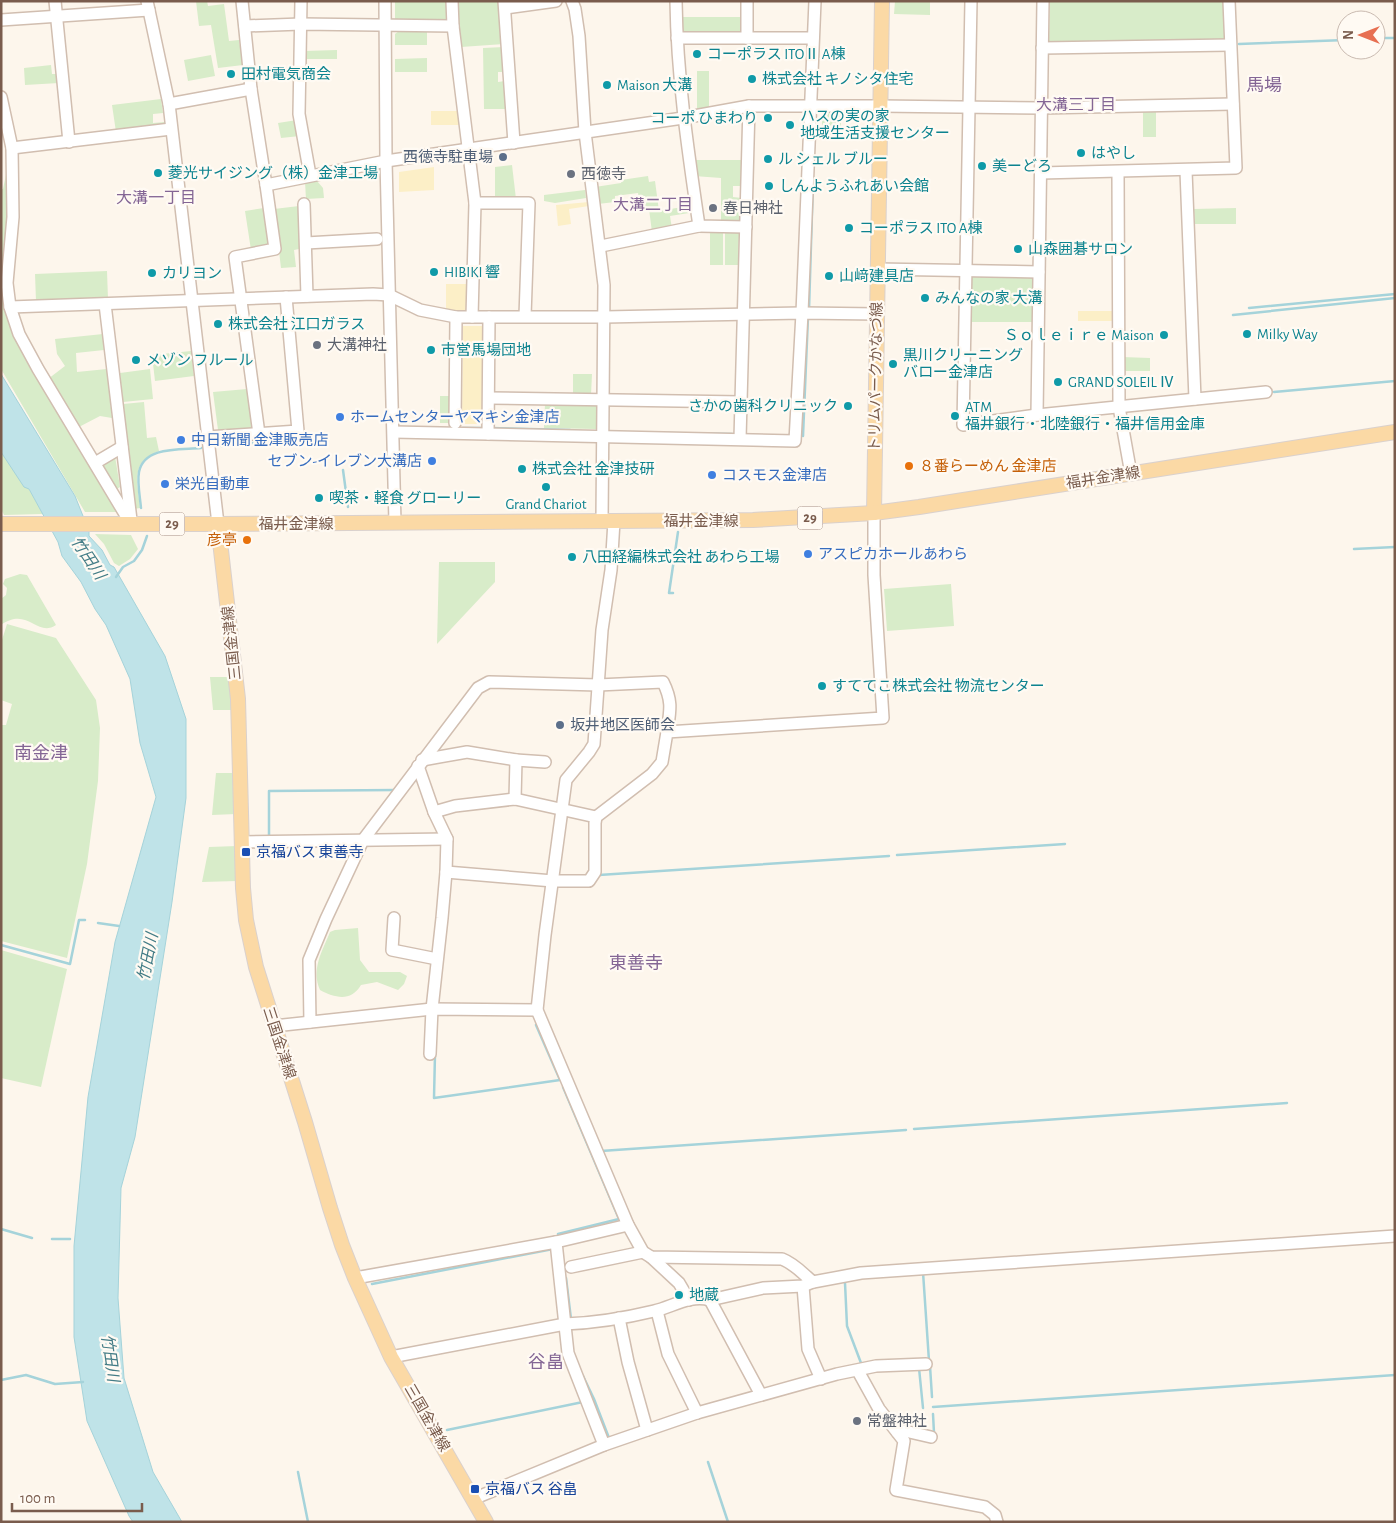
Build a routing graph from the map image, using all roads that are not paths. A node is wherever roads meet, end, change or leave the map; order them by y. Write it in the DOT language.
graph roads {
  1 [pos="55,1"];
  2 [pos="242,1"];
  3 [pos="301,1"];
  4 [pos="385,1"];
  5 [pos="452,1"];
  6 [pos="556,1"];
  7 [pos="572,1"];
  8 [pos="676,1"];
  9 [pos="747,1"];
  10 [pos="815,1"];
  11 [pos="882,1"];
  12 [pos="970,1"];
  13 [pos="1043,1"];
  14 [pos="1229,1"];
  15 [pos="505,4"];
  16 [pos="148,6"];
  17 [pos="56,16"];
  18 [pos="1,20"];
  19 [pos="302,24"];
  20 [pos="385,25"];
  21 [pos="245,26"];
  22 [pos="453,26"];
  23 [pos="677,38"];
  24 [pos="747,38"];
  25 [pos="813,38"];
  26 [pos="1230,44"];
  27 [pos="1042,48"];
  28 [pos="252,89"];
  29 [pos="1,97"];
  30 [pos="168,104"];
  31 [pos="1233,104"];
  32 [pos="749,106"];
  33 [pos="811,106"];
  34 [pos="880,106"];
  35 [pos="969,108"];
  36 [pos="1041,108"];
  37 [pos="683,118"];
  38 [pos="171,129"];
  39 [pos="585,132"];
  40 [pos="69,142"];
  41 [pos="514,143"];
  42 [pos="12,148"];
  43 [pos="469,150"];
  44 [pos="386,160"];
  45 [pos="1186,170"];
  46 [pos="1118,172"];
  47 [pos="1041,174"];
  48 [pos="310,175"];
  49 [pos="266,185"];
  50 [pos="475,203"];
  51 [pos="304,204"];
  52 [pos="699,226"];
  53 [pos="746,227"];
  54 [pos="377,239"];
  55 [pos="306,244"];
  56 [pos="601,246"];
  57 [pos="878,269"];
  58 [pos="966,271"];
  59 [pos="1039,272"];
  60 [pos="389,295"];
  61 [pos="307,296"];
  62 [pos="286,297"];
  63 [pos="240,300"];
  64 [pos="191,301"];
  65 [pos="105,304"];
  66 [pos="10,307"];
  67 [pos="802,313"];
  68 [pos="744,314"];
  69 [pos="877,314"];
  70 [pos="489,316"];
  71 [pos="525,316"];
  72 [pos="456,317"];
  73 [pos="472,317"];
  74 [pos="605,317"];
  75 [pos="1266,392"];
  76 [pos="489,398"];
  77 [pos="604,399"];
  78 [pos="1195,399"];
  79 [pos="741,402"];
  80 [pos="1119,407"];
  81 [pos="1037,415"];
  82 [pos="455,423"];
  83 [pos="394,432"];
  84 [pos="1395,432"];
  85 [pos="258,434"];
  86 [pos="488,434"];
  87 [pos="603,437"];
  88 [pos="207,438"];
  89 [pos="740,439"];
  90 [pos="122,447"];
  91 [pos="95,463"];
  92 [pos="1131,474"];
  93 [pos="874,514"];
  94 [pos="608,521"];
  95 [pos="395,523"];
  96 [pos="8,524"];
  97 [pos="129,524"];
  98 [pos="218,524"];
  99 [pos="598,685"];
  100 [pos="667,732"];
  101 [pos="516,760"];
  102 [pos="545,762"];
  103 [pos="420,763"];
  104 [pos="515,799"];
  105 [pos="562,810"];
  106 [pos="434,812"];
  107 [pos="596,818"];
  108 [pos="446,839"];
  109 [pos="363,840"];
  110 [pos="242,842"];
  111 [pos="446,872"];
  112 [pos="553,881"];
  113 [pos="394,918"];
  114 [pos="437,959"];
  115 [pos="432,1009"];
  116 [pos="537,1010"];
  117 [pos="310,1022"];
  118 [pos="274,1026"];
  119 [pos="430,1054"];
  120 [pos="628,1226"];
  121 [pos="1395,1236"];
  122 [pos="556,1242"];
  123 [pos="647,1254"];
  124 [pos="571,1267"];
  125 [pos="355,1278"];
  126 [pos="808,1284"];
  127 [pos="689,1300"];
  128 [pos="710,1300"];
  129 [pos="656,1311"];
  130 [pos="619,1318"];
  131 [pos="565,1324"];
  132 [pos="392,1357"];
  133 [pos="926,1364"];
  134 [pos="858,1371"];
  135 [pos="820,1379"];
  136 [pos="761,1395"];
  137 [pos="697,1413"];
  138 [pos="647,1430"];
  139 [pos="897,1432"];
  140 [pos="931,1437"];
  141 [pos="604,1446"];
  142 [pos="473,1499"];
  143 [pos="486,1522"];
  144 [pos="996,1522"];
  1 -- 17 [label="street"];
  2 -- 21 [label="street"];
  3 -- 19 [label="street"];
  4 -- 20 [label="street"];
  5 -- 22 [label="street"];
  6 -- 15 [label="street"];
  7 -- 39 [label="street"];
  8 -- 23 [label="street"];
  9 -- 24 [label="street"];
  10 -- 25 [label="street"];
  11 -- 34 [label="main road, トリムパークかなづ線"];
  12 -- 35 [label="street"];
  13 -- 27 [label="street"];
  14 -- 26 [label="street"];
  15 -- 41 [label="street"];
  16 -- 17 [label="street"];
  16 -- 30 [label="street"];
  17 -- 18 [label="street"];
  17 -- 40 [label="street"];
  19 -- 20 [label="street"];
  19 -- 21 [label="street"];
  19 -- 48 [label="street"];
  20 -- 22 [label="street"];
  20 -- 44 [label="street"];
  21 -- 28 [label="street"];
  22 -- 43 [label="street"];
  23 -- 24 [label="street"];
  23 -- 37 [label="street"];
  24 -- 25 [label="street"];
  25 -- 33 [label="street"];
  26 -- 27 [label="street"];
  26 -- 31 [label="street"];
  27 -- 36 [label="street"];
  28 -- 30 [label="street"];
  28 -- 49 [label="street"];
  29 -- 42 [label="street"];
  30 -- 38 [label="street"];
  31 -- 36 [label="street"];
  31 -- 45 [label="street"];
  32 -- 33 [label="street"];
  32 -- 37 [label="street"];
  32 -- 53 [label="street"];
  33 -- 34 [label="street"];
  33 -- 67 [label="street"];
  34 -- 35 [label="street"];
  34 -- 57 [label="main road, トリムパークかなづ線"];
  35 -- 36 [label="street"];
  35 -- 58 [label="street"];
  36 -- 47 [label="street"];
  37 -- 39 [label="street"];
  37 -- 52 [label="street"];
  38 -- 40 [label="street"];
  38 -- 64 [label="street"];
  39 -- 41 [label="street"];
  39 -- 56 [label="street"];
  40 -- 42 [label="street"];
  41 -- 43 [label="street"];
  42 -- 66 [label="street"];
  43 -- 44 [label="street"];
  43 -- 50 [label="street"];
  44 -- 48 [label="street"];
  44 -- 60 [label="street"];
  45 -- 46 [label="street"];
  45 -- 78 [label="street"];
  46 -- 47 [label="street"];
  46 -- 80 [label="street"];
  47 -- 59 [label="street"];
  48 -- 49 [label="street"];
  49 -- 63 [label="street"];
  50 -- 71 [label="street"];
  50 -- 73 [label="street"];
  51 -- 55 [label="street"];
  52 -- 53 [label="street"];
  52 -- 56 [label="street"];
  53 -- 68 [label="street"];
  54 -- 55 [label="street"];
  55 -- 61 [label="street"];
  56 -- 74 [label="street"];
  57 -- 58 [label="street"];
  57 -- 69 [label="main road, トリムパークかなづ線"];
  58 -- 59 [label="street"];
  58 -- 81 [label="street"];
  59 -- 81 [label="street"];
  60 -- 61 [label="street"];
  60 -- 72 [label="street"];
  60 -- 83 [label="street"];
  61 -- 62 [label="street"];
  62 -- 63 [label="street"];
  62 -- 85 [label="street"];
  63 -- 64 [label="street"];
  63 -- 85 [label="street"];
  64 -- 65 [label="street"];
  64 -- 88 [label="street"];
  65 -- 66 [label="street"];
  65 -- 90 [label="street"];
  66 -- 91 [label="street"];
  67 -- 68 [label="street"];
  67 -- 69 [label="street"];
  67 -- 89 [label="street"];
  68 -- 74 [label="street"];
  68 -- 79 [label="street"];
  69 -- 93 [label="main road, トリムパークかなづ線"];
  70 -- 71 [label="street"];
  70 -- 73 [label="street"];
  70 -- 76 [label="street"];
  71 -- 74 [label="street"];
  72 -- 73 [label="street"];
  72 -- 82 [label="street"];
  74 -- 77 [label="street"];
  75 -- 78 [label="street"];
  76 -- 77 [label="street"];
  76 -- 86 [label="street"];
  77 -- 79 [label="street"];
  77 -- 87 [label="street"];
  78 -- 80 [label="street"];
  79 -- 89 [label="street"];
  80 -- 81 [label="street"];
  80 -- 92 [label="street"];
  83 -- 86 [label="street"];
  83 -- 95 [label="street"];
  84 -- 92 [label="main road, 福井金津線 / 29"];
  85 -- 88 [label="street"];
  86 -- 87 [label="street"];
  87 -- 89 [label="street"];
  87 -- 94 [label="street"];
  88 -- 98 [label="street"];
  90 -- 91 [label="street"];
  90 -- 97 [label="street"];
  91 -- 97 [label="street"];
  92 -- 93 [label="main road, 福井金津線 / 29"];
  93 -- 94 [label="main road, 福井金津線 / 29"];
  93 -- 100 [label="street"];
  94 -- 95 [label="main road, 福井金津線 / 29"];
  94 -- 99 [label="street"];
  95 -- 98 [label="main road, 福井金津線 / 29"];
  96 -- 97 [label="main road, 福井金津線 / 29"];
  97 -- 98 [label="main road, 福井金津線 / 29"];
  98 -- 110 [label="main road, 三国金津線"];
  99 -- 100 [label="street"];
  99 -- 103 [label="street"];
  99 -- 105 [label="street"];
  100 -- 107 [label="street"];
  101 -- 102 [label="street"];
  101 -- 103 [label="street"];
  101 -- 104 [label="street"];
  103 -- 106 [label="street"];
  103 -- 109 [label="street"];
  104 -- 105 [label="street"];
  104 -- 106 [label="street"];
  105 -- 107 [label="street"];
  105 -- 112 [label="street"];
  106 -- 108 [label="street"];
  107 -- 112 [label="street"];
  108 -- 109 [label="street"];
  108 -- 111 [label="street"];
  109 -- 110 [label="street"];
  109 -- 117 [label="street"];
  110 -- 118 [label="main road, 三国金津線"];
  111 -- 112 [label="street"];
  111 -- 114 [label="street"];
  112 -- 116 [label="street"];
  113 -- 114 [label="street"];
  114 -- 115 [label="street"];
  115 -- 116 [label="street"];
  115 -- 117 [label="street"];
  115 -- 119 [label="street"];
  116 -- 120 [label="street"];
  117 -- 118 [label="street"];
  118 -- 125 [label="main road, 三国金津線"];
  120 -- 122 [label="street"];
  120 -- 123 [label="street"];
  121 -- 126 [label="street"];
  122 -- 125 [label="street"];
  122 -- 131 [label="street"];
  123 -- 124 [label="street"];
  123 -- 126 [label="street"];
  123 -- 127 [label="street"];
  125 -- 132 [label="main road, 三国金津線"];
  126 -- 128 [label="street"];
  126 -- 135 [label="street"];
  127 -- 128 [label="street"];
  127 -- 129 [label="street"];
  128 -- 136 [label="street"];
  129 -- 130 [label="street"];
  129 -- 137 [label="street"];
  130 -- 131 [label="street"];
  130 -- 138 [label="street"];
  131 -- 132 [label="street"];
  131 -- 141 [label="street"];
  132 -- 142 [label="main road, 三国金津線"];
  133 -- 134 [label="street"];
  134 -- 135 [label="street"];
  134 -- 139 [label="street"];
  135 -- 136 [label="street"];
  136 -- 137 [label="street"];
  137 -- 138 [label="street"];
  138 -- 141 [label="street"];
  139 -- 140 [label="street"];
  139 -- 144 [label="street"];
  141 -- 142 [label="street"];
  142 -- 143 [label="main road, 三国金津線"];
}
